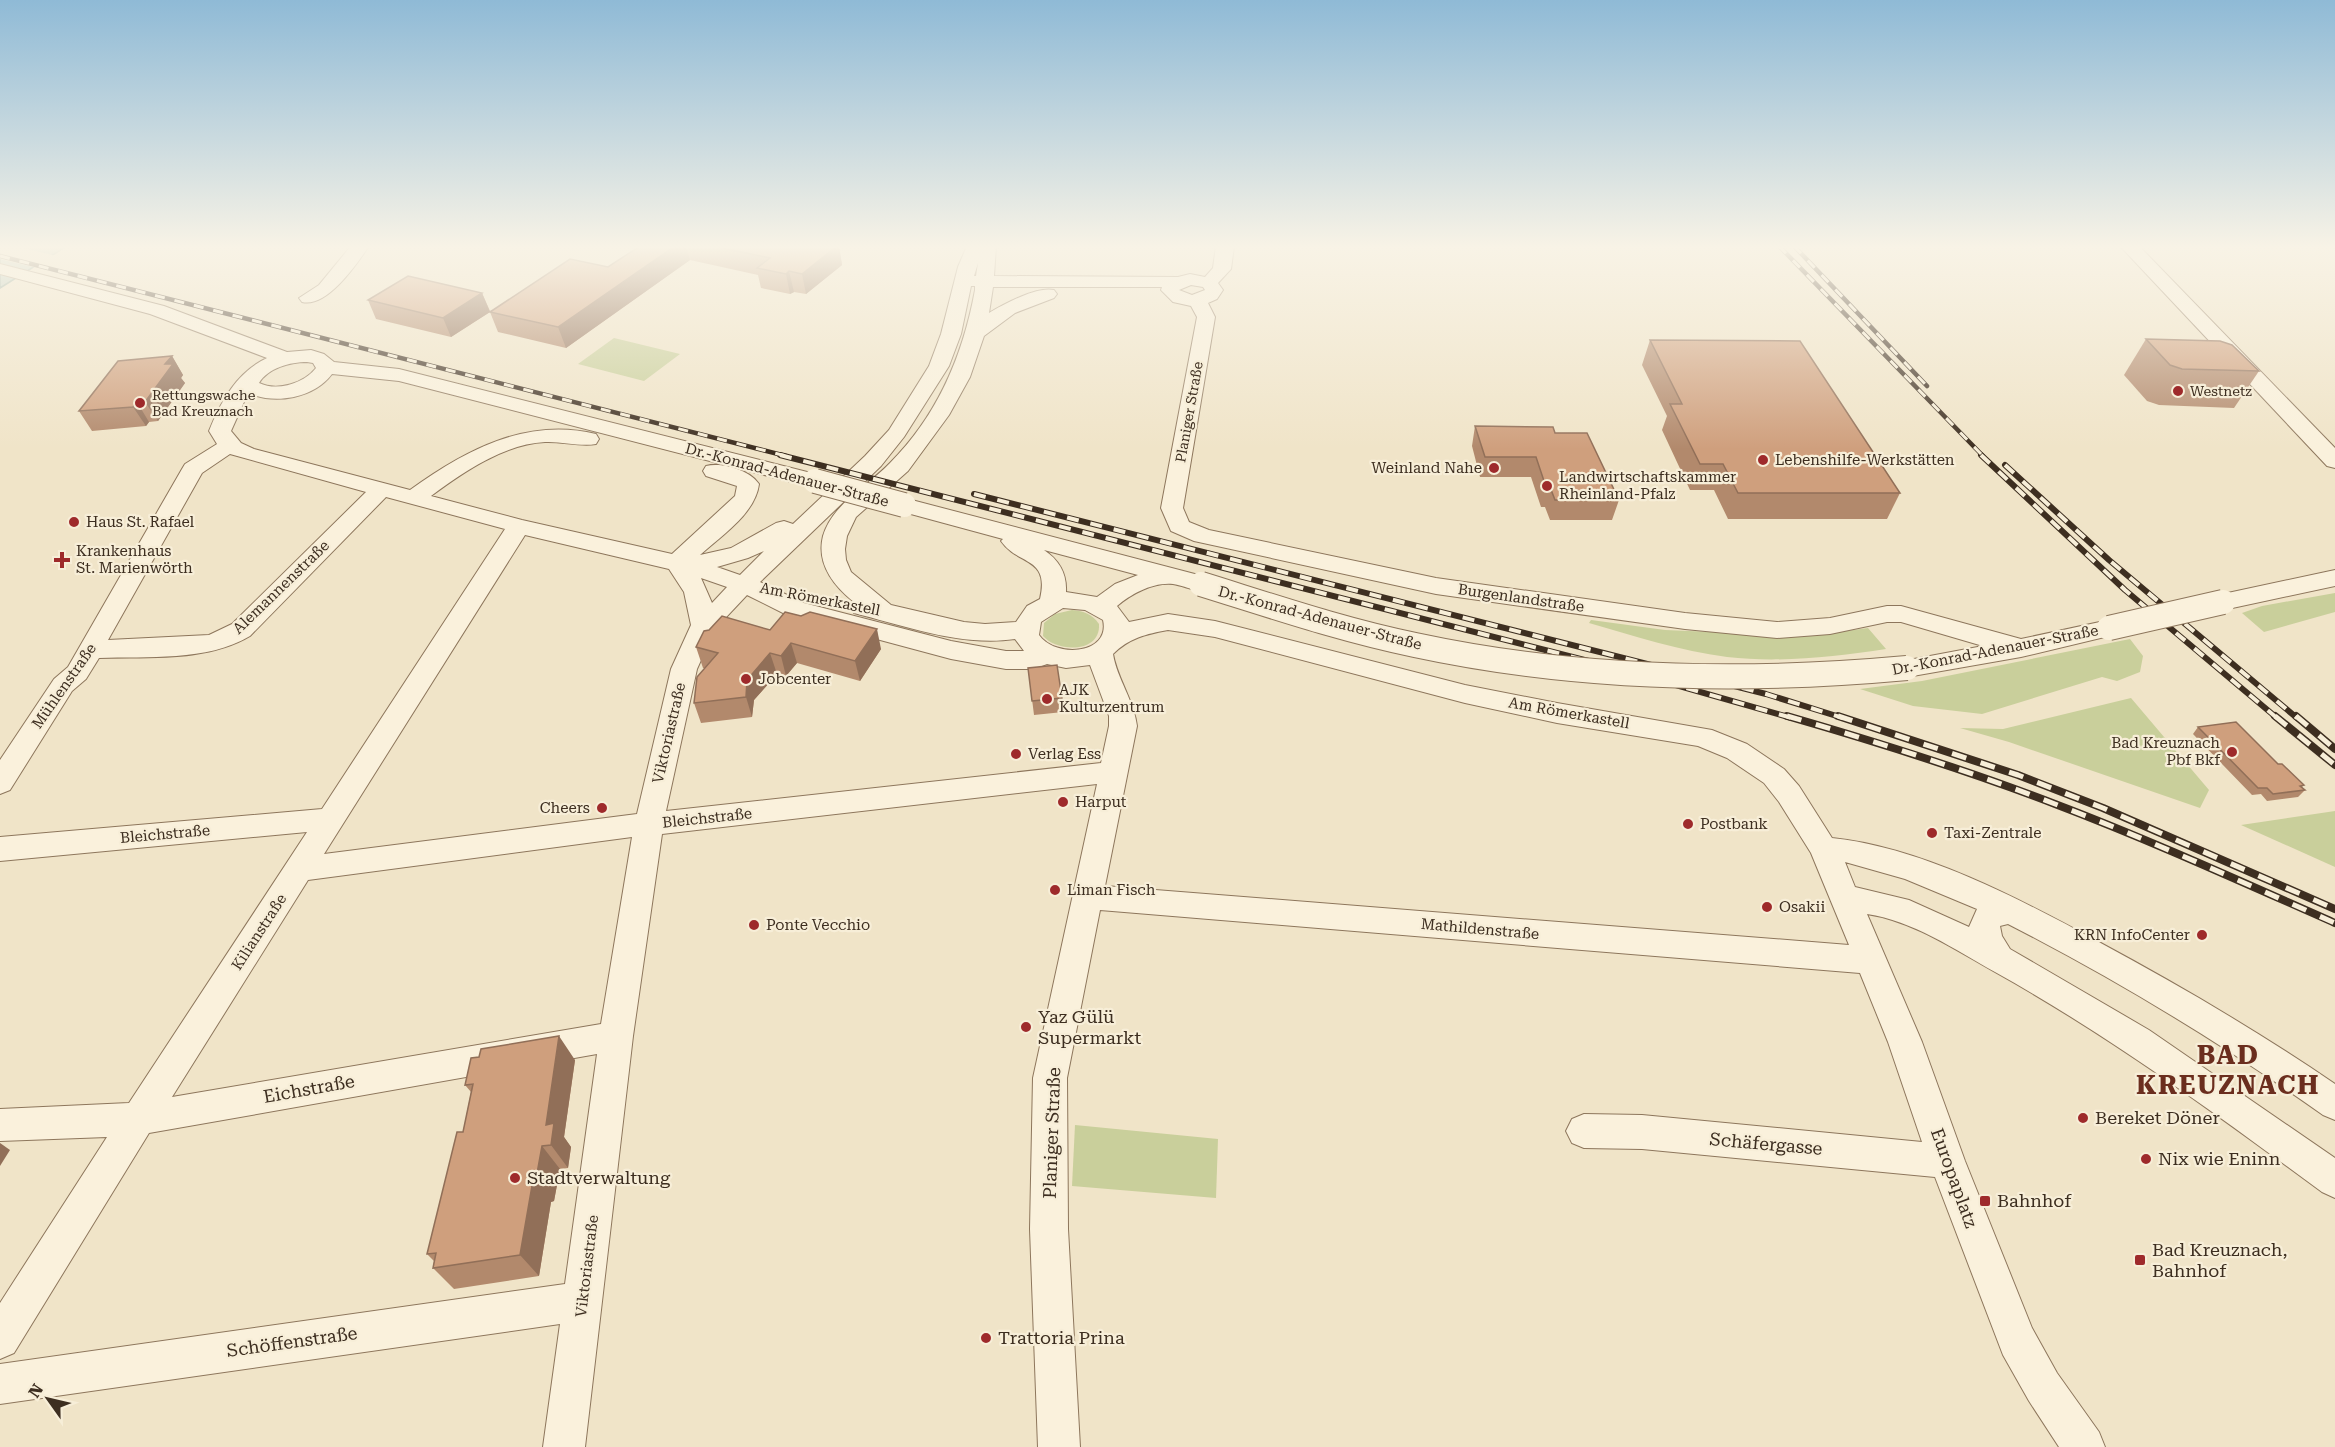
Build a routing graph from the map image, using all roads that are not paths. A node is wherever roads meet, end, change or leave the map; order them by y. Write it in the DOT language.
graph roads {
  1 [pos="168,314"];
  2 [pos="956,314"];
  3 [pos="978,314"];
  4 [pos="999,314"];
  5 [pos="1204,314"];
  6 [pos="2194,314"];
  7 [pos="202,325"];
  8 [pos="975,334"];
  9 [pos="285,358"];
  10 [pos="320,374"];
  11 [pos="253,376"];
  12 [pos="282,392"];
  13 [pos="225,438"];
  14 [pos="588,439"];
  15 [pos="673,460"];
  16 [pos="2335,461"];
  17 [pos="846,486"];
  18 [pos="382,489"];
  19 [pos="414,498"];
  20 [pos="519,526"];
  21 [pos="1179,526"];
  22 [pos="989,527"];
  23 [pos="677,563"];
  24 [pos="1174,576"];
  25 [pos="2333,579"];
  26 [pos="744,584"];
  27 [pos="1050,603"];
  28 [pos="882,610"];
  29 [pos="1106,610"];
  30 [pos="1869,619"];
  31 [pos="704,625"];
  32 [pos="1026,629"];
  33 [pos="1270,643"];
  34 [pos="1107,645"];
  35 [pos="2021,648"];
  36 [pos="91,650"];
  37 [pos="1046,655"];
  38 [pos="1918,667"];
  39 [pos="1114,772"];
  40 [pos="0,783"];
  41 [pos="331,819"];
  42 [pos="649,824"];
  43 [pos="0,849"];
  44 [pos="1824,849"];
  45 [pos="301,869"];
  46 [pos="1089,897"];
  47 [pos="1845,898"];
  48 [pos="2012,911"];
  49 [pos="1999,958"];
  50 [pos="1870,960"];
  51 [pos="616,1036"];
  52 [pos="2335,1104"];
  53 [pos="138,1119"];
  54 [pos="0,1125"];
  55 [pos="1584,1131"];
  56 [pos="1947,1161"];
  57 [pos="2335,1180"];
  58 [pos="583,1301"];
  59 [pos="0,1339"];
  60 [pos="0,1384"];
  61 [pos="564,1447"];
  62 [pos="1059,1447"];
  63 [pos="2085,1447"];
  1 -- 7 [label="street"];
  2 -- 17 [label="street"];
  3 -- 8 [label="street"];
  4 -- 8 [label="street"];
  5 -- 21 [label="street, Planiger Straße"];
  6 -- 16 [label="street"];
  7 -- 9 [label="street"];
  7 -- 11 [label="street"];
  8 -- 28 [label="street"];
  9 -- 10 [label="street"];
  9 -- 11 [label="street"];
  10 -- 12 [label="street, Dr.-Konrad-Adenauer-Straße"];
  10 -- 22 [label="street, Dr.-Konrad-Adenauer-Straße, bridge"];
  11 -- 12 [label="street"];
  11 -- 13 [label="street"];
  12 -- 13 [label="street"];
  13 -- 18 [label="street"];
  13 -- 36 [label="street, Mühlenstraße"];
  14 -- 19 [label="street"];
  15 -- 23 [label="street"];
  17 -- 23 [label="street"];
  17 -- 26 [label="street, Viktoriastraße"];
  18 -- 19 [label="street"];
  18 -- 36 [label="street, Alemannenstraße"];
  19 -- 20 [label="street"];
  20 -- 23 [label="street"];
  20 -- 41 [label="street, Kilianstraße"];
  21 -- 30 [label="street, Burgenlandstraße"];
  22 -- 24 [label="street, Dr.-Konrad-Adenauer-Straße"];
  22 -- 27 [label="street"];
  23 -- 26 [label="street"];
  23 -- 31 [label="street"];
  24 -- 29 [label="street, Dr.-Konrad-Adenauer-Straße"];
  24 -- 38 [label="street, Dr.-Konrad-Adenauer-Straße, bridge"];
  25 -- 35 [label="street, Dr.-Konrad-Adenauer-Straße, bridge"];
  26 -- 28 [label="street, Am Römerkastell"];
  26 -- 31 [label="street, Viktoriastraße"];
  26 -- 37 [label="street, Am Römerkastell"];
  27 -- 29 [label="street, Am Römerkastell"];
  27 -- 32 [label="street"];
  28 -- 32 [label="street, Am Römerkastell"];
  29 -- 33 [label="street, Am Römerkastell"];
  29 -- 34 [label="street"];
  30 -- 35 [label="street, Burgenlandstraße"];
  30 -- 38 [label="street, Burgenlandstraße"];
  31 -- 42 [label="street, Viktoriastraße"];
  32 -- 37 [label="street"];
  33 -- 34 [label="street, Am Römerkastell"];
  33 -- 44 [label="street, Am Römerkastell"];
  34 -- 37 [label="street, Am Römerkastell"];
  34 -- 39 [label="street, Planiger Straße"];
  35 -- 38 [label="street, Dr.-Konrad-Adenauer-Straße"];
  36 -- 40 [label="street, Mühlenstraße"];
  39 -- 42 [label="street, Bleichstraße"];
  39 -- 46 [label="street, Planiger Straße"];
  41 -- 43 [label="street, Bleichstraße"];
  41 -- 45 [label="street, Kilianstraße"];
  42 -- 45 [label="street, Bleichstraße"];
  42 -- 51 [label="street, Viktoriastraße"];
  44 -- 47 [label="street, Europaplatz"];
  44 -- 48 [label="street"];
  45 -- 53 [label="street, Kilianstraße"];
  46 -- 50 [label="street, Mathildenstraße"];
  46 -- 62 [label="street, Planiger Straße"];
  47 -- 49 [label="street"];
  47 -- 50 [label="street, Europaplatz"];
  48 -- 49 [label="street"];
  48 -- 52 [label="street"];
  49 -- 57 [label="street"];
  50 -- 56 [label="street, Europaplatz"];
  51 -- 53 [label="street, Eichstraße"];
  51 -- 58 [label="street, Viktoriastraße"];
  53 -- 54 [label="street, Eichstraße"];
  53 -- 59 [label="street, Kilianstraße"];
  55 -- 56 [label="street, Schäfergasse"];
  56 -- 63 [label="street, Europaplatz"];
  58 -- 60 [label="street, Schöffenstraße"];
  58 -- 61 [label="street, Viktoriastraße"];
}
